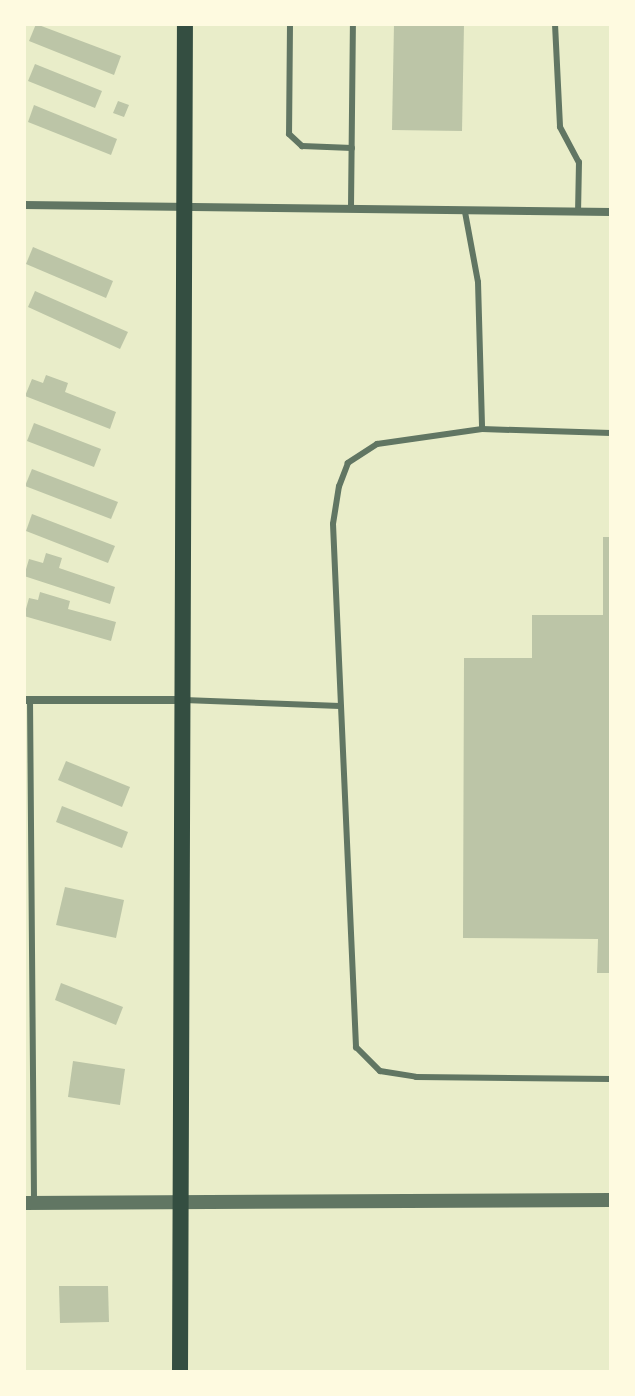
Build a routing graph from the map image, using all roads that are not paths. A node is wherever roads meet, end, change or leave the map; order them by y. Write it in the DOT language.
graph roads {
  1 [pos="185,24"];
  2 [pos="290,24"];
  3 [pos="353,24"];
  4 [pos="555,24"];
  5 [pos="352,148"];
  6 [pos="24,205"];
  7 [pos="185,206"];
  8 [pos="351,207"];
  9 [pos="465,212"];
  10 [pos="578,212"];
  11 [pos="611,212"];
  12 [pos="482,429"];
  13 [pos="611,433"];
  14 [pos="27,700"];
  15 [pos="184,700"];
  16 [pos="340,706"];
  17 [pos="611,1079"];
  18 [pos="611,1200"];
  19 [pos="183,1201"];
  20 [pos="29,1203"];
  21 [pos="180,1372"];
  1 -- 7 [label="main road"];
  2 -- 5 [label="lane"];
  3 -- 5 [label="lane"];
  4 -- 10 [label="lane"];
  5 -- 8 [label="lane"];
  6 -- 7 [label="street"];
  7 -- 8 [label="street"];
  7 -- 15 [label="main road"];
  8 -- 9 [label="street"];
  9 -- 10 [label="street"];
  9 -- 12 [label="lane"];
  10 -- 11 [label="street"];
  12 -- 13 [label="lane"];
  12 -- 16 [label="lane"];
  14 -- 15 [label="street"];
  14 -- 20 [label="lane"];
  15 -- 16 [label="lane"];
  15 -- 19 [label="main road"];
  16 -- 17 [label="lane"];
  18 -- 19 [label="street"];
  19 -- 20 [label="street"];
  19 -- 21 [label="main road"];
}
